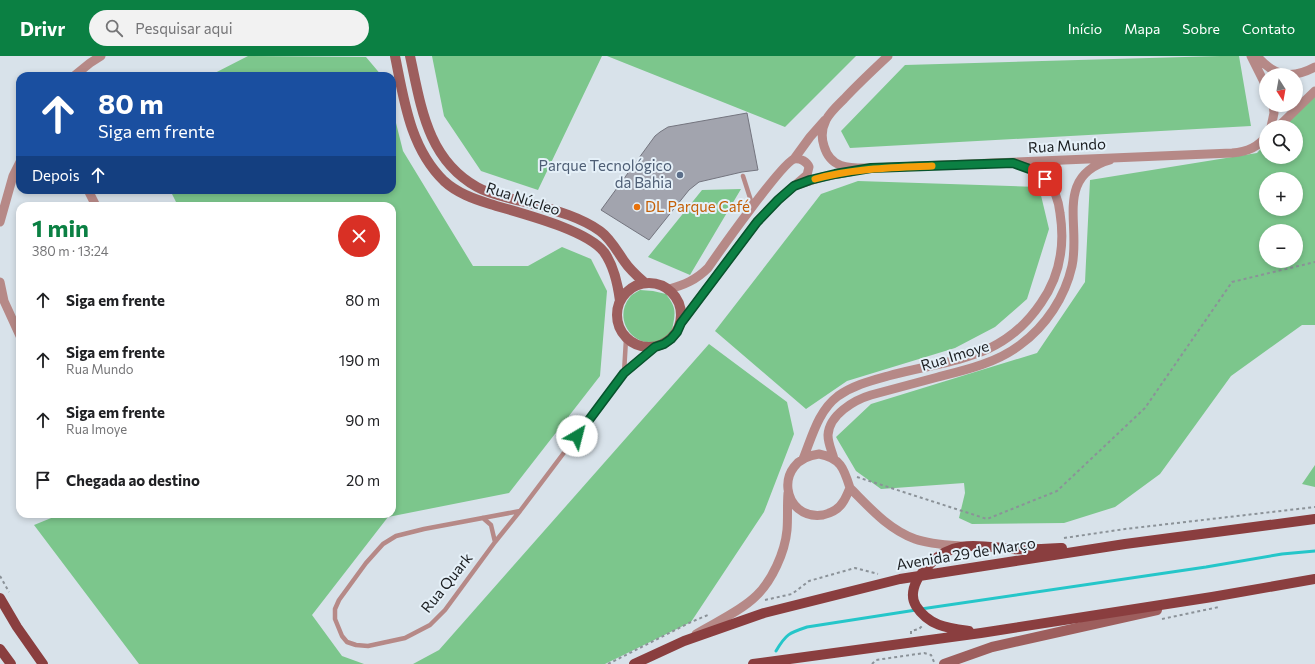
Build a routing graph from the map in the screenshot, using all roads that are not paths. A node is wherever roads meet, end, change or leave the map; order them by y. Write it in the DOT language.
graph roads {
  1 [pos="101,56"];
  2 [pos="395,56"];
  3 [pos="410,56"];
  4 [pos="888,56"];
  5 [pos="1251,56"];
  6 [pos="1257,56"];
  7 [pos="1315,68"];
  8 [pos="79,72"];
  9 [pos="1259,72"];
  10 [pos="1315,91"];
  11 [pos="827,118"];
  12 [pos="1285,120"];
  13 [pos="1259,142"];
  14 [pos="1122,157"];
  15 [pos="794,159"];
  16 [pos="1013,163"];
  17 [pos="871,168"];
  18 [pos="743,176"];
  19 [pos="16,177"];
  20 [pos="794,186"];
  21 [pos="753,207"];
  22 [pos="0,222"];
  23 [pos="0,282"];
  24 [pos="645,283"];
  25 [pos="669,289"];
  26 [pos="620,301"];
  27 [pos="681,323"];
  28 [pos="16,327"];
  29 [pos="626,339"];
  30 [pos="655,347"];
  31 [pos="624,373"];
  32 [pos="803,458"];
  33 [pos="834,459"];
  34 [pos="850,488"];
  35 [pos="788,493"];
  36 [pos="520,511"];
  37 [pos="483,518"];
  38 [pos="1315,518"];
  39 [pos="495,542"];
  40 [pos="1126,544"];
  41 [pos="962,546"];
  42 [pos="1315,579"];
  43 [pos="917,580"];
  44 [pos="0,598"];
  45 [pos="1212,598"];
  46 [pos="982,633"];
  47 [pos="684,640"];
  48 [pos="0,649"];
  49 [pos="11,664"];
  50 [pos="43,664"];
  51 [pos="634,664"];
  52 [pos="753,664"];
  53 [pos="944,664"];
  1 -- 8 [label="street"];
  2 -- 26 [label="street, Rua Núcleo"];
  3 -- 24 [label="street, Rua Núcleo"];
  4 -- 11 [label="street, Rua Mundo"];
  5 -- 9 [label="street"];
  6 -- 7 [label="street"];
  10 -- 12 [label="street"];
  11 -- 15 [label="street"];
  11 -- 17 [label="street, Rua Mundo"];
  13 -- 14 [label="street, Rua Mundo"];
  14 -- 16 [label="street, Rua Mundo"];
  14 -- 33 [label="street, Rua Imoye"];
  15 -- 20 [label="street"];
  15 -- 21 [label="street"];
  16 -- 17 [label="street, Rua Mundo"];
  16 -- 32 [label="street, Rua Imoye"];
  17 -- 20 [label="street"];
  18 -- 21 [label="lane"];
  19 -- 22 [label="street"];
  20 -- 27 [label="street"];
  21 -- 25 [label="street"];
  23 -- 28 [label="street"];
  24 -- 25 [label="street"];
  24 -- 26 [label="street"];
  25 -- 27 [label="street"];
  26 -- 29 [label="street"];
  27 -- 30 [label="street"];
  29 -- 30 [label="street"];
  29 -- 31 [label="lane"];
  30 -- 31 [label="lane, Rua Quark"];
  31 -- 36 [label="lane, Rua Quark"];
  32 -- 33 [label="street"];
  32 -- 35 [label="street"];
  33 -- 34 [label="street"];
  34 -- 35 [label="street"];
  34 -- 41 [label="street"];
  35 -- 47 [label="street"];
  36 -- 37 [label="lane, Rua Quark"];
  36 -- 39 [label="lane, Rua Quark"];
  37 -- 39 [label="lane"];
  37 -- 39 [label="lane, Rua Quark"];
  38 -- 40 [label="main road, Avenida 29 de Março"];
  40 -- 41 [label="main road"];
  40 -- 43 [label="main road, Avenida 29 de Março"];
  41 -- 43 [label="main road"];
  42 -- 45 [label="main road"];
  43 -- 46 [label="main road"];
  43 -- 47 [label="main road, Avenida 29 de Março"];
  44 -- 50 [label="main road"];
  45 -- 46 [label="main road"];
  45 -- 53 [label="street"];
  46 -- 52 [label="main road"];
  47 -- 51 [label="main road, Avenida 29 de Março"];
  48 -- 49 [label="main road"];
}
